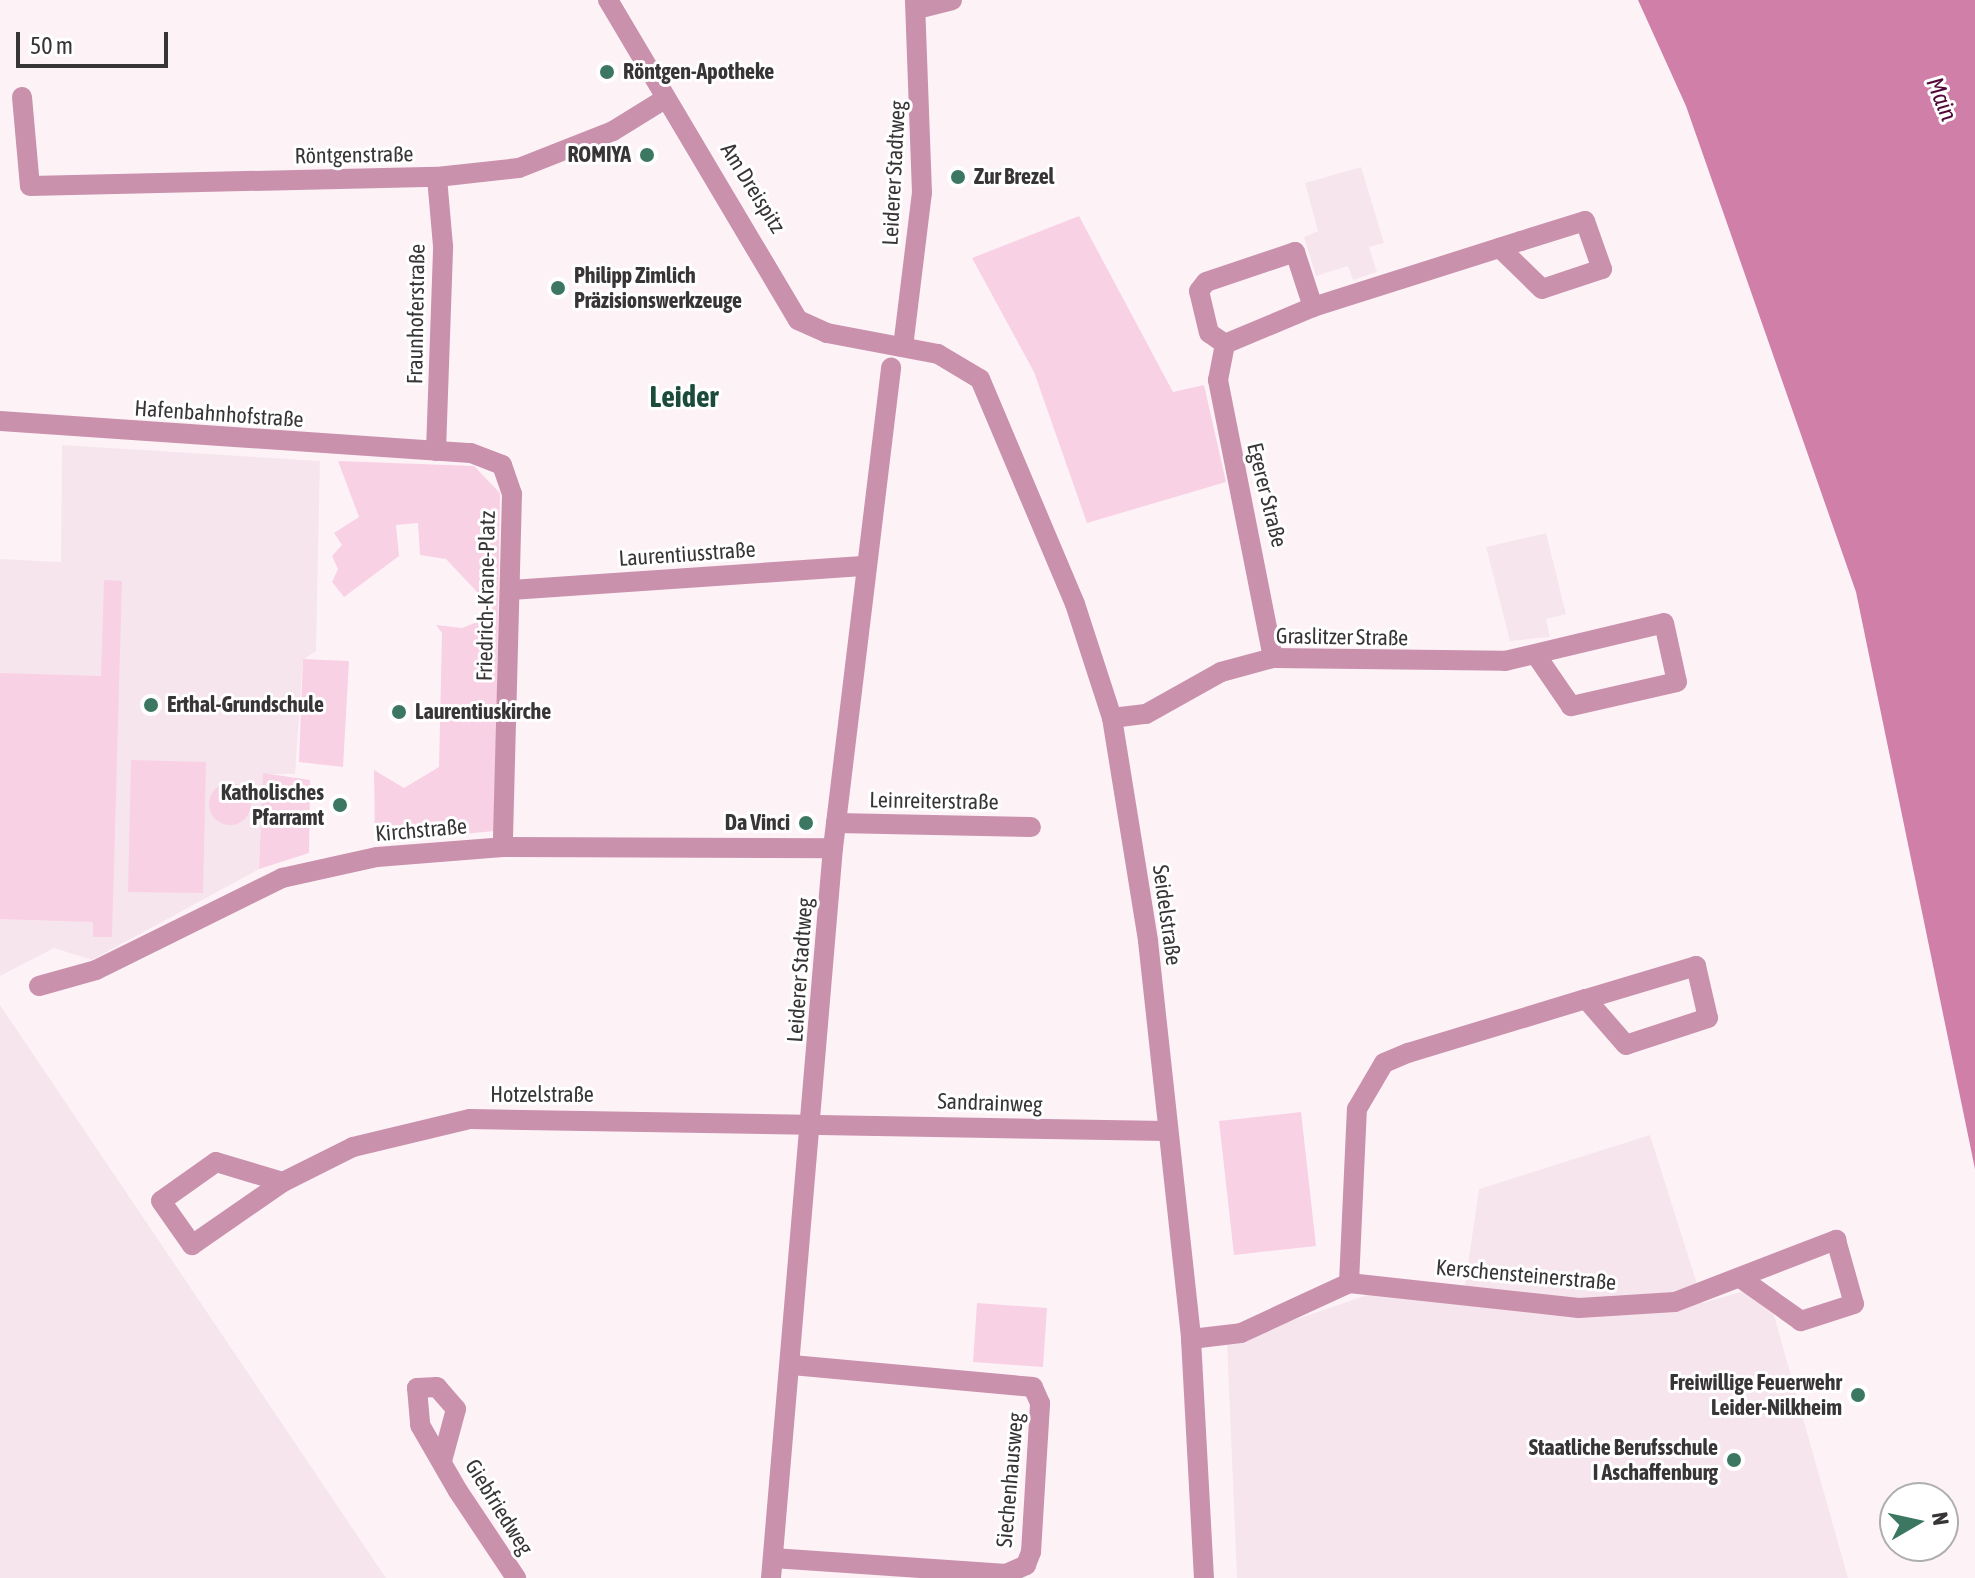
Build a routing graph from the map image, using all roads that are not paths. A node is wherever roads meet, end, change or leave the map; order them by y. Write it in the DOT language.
graph roads {
  1 [pos="608,0"];
  2 [pos="952,0"];
  3 [pos="916,5"];
  4 [pos="22,97"];
  5 [pos="663,100"];
  6 [pos="437,177"];
  7 [pos="1500,248"];
  8 [pos="1313,307"];
  9 [pos="1225,344"];
  10 [pos="898,346"];
  11 [pos="891,367"];
  12 [pos="0,421"];
  13 [pos="436,451"];
  14 [pos="866,566"];
  15 [pos="511,590"];
  16 [pos="1536,655"];
  17 [pos="1273,658"];
  18 [pos="1112,718"];
  19 [pos="836,823"];
  20 [pos="1031,827"];
  21 [pos="503,847"];
  22 [pos="833,848"];
  23 [pos="39,986"];
  24 [pos="1586,999"];
  25 [pos="812,1121"];
  26 [pos="1167,1131"];
  27 [pos="283,1182"];
  28 [pos="1742,1279"];
  29 [pos="1349,1283"];
  30 [pos="1191,1339"];
  31 [pos="792,1365"];
  32 [pos="442,1461"];
  33 [pos="772,1568"];
  34 [pos="516,1578"];
  35 [pos="1204,1578"];
  1 -- 5 [label="street, Am Dreispitz"];
  2 -- 3 [label="street"];
  3 -- 10 [label="street, Leiderer Stadtweg"];
  4 -- 6 [label="street, Röntgenstraße"];
  5 -- 6 [label="street, Röntgenstraße"];
  5 -- 10 [label="street, Am Dreispitz"];
  6 -- 13 [label="street, Fraunhoferstraße"];
  7 -- 7 [label="street"];
  7 -- 8 [label="street"];
  8 -- 9 [label="street"];
  8 -- 9 [label="street"];
  9 -- 17 [label="street, Egerer Straße"];
  10 -- 18 [label="street, Seidelstraße"];
  11 -- 14 [label="street, Leiderer Stadtweg"];
  12 -- 13 [label="street, Hafenbahnhofstraße"];
  13 -- 15 [label="street, Friedrich-Krane-Platz"];
  14 -- 15 [label="street, Laurentiusstraße"];
  14 -- 19 [label="street, Leiderer Stadtweg"];
  15 -- 21 [label="street, Friedrich-Krane-Platz"];
  16 -- 16 [label="street, Graslitzer Straße"];
  16 -- 17 [label="street, Graslitzer Straße"];
  17 -- 18 [label="street, Graslitzer Straße"];
  18 -- 26 [label="street, Seidelstraße"];
  19 -- 20 [label="street, Leinreiterstraße"];
  19 -- 22 [label="street, Leiderer Stadtweg"];
  21 -- 22 [label="street, Kirchstraße"];
  21 -- 23 [label="street, Kirchstraße"];
  22 -- 25 [label="street, Leiderer Stadtweg"];
  24 -- 24 [label="street"];
  24 -- 29 [label="street"];
  25 -- 26 [label="street, Sandrainweg"];
  25 -- 27 [label="street, Hotzelstraße"];
  25 -- 31 [label="street, Leiderer Stadtweg"];
  26 -- 30 [label="street, Seidelstraße"];
  27 -- 27 [label="street, Hotzelstraße"];
  28 -- 28 [label="street, Kerschensteinerstraße"];
  28 -- 29 [label="street, Kerschensteinerstraße"];
  29 -- 30 [label="street, Kerschensteinerstraße"];
  30 -- 35 [label="street, Seidelstraße"];
  31 -- 33 [label="street, Leiderer Stadtweg"];
  31 -- 33 [label="street, Siechenhausweg"];
  32 -- 34 [label="street, Giebfriedweg"];
}
